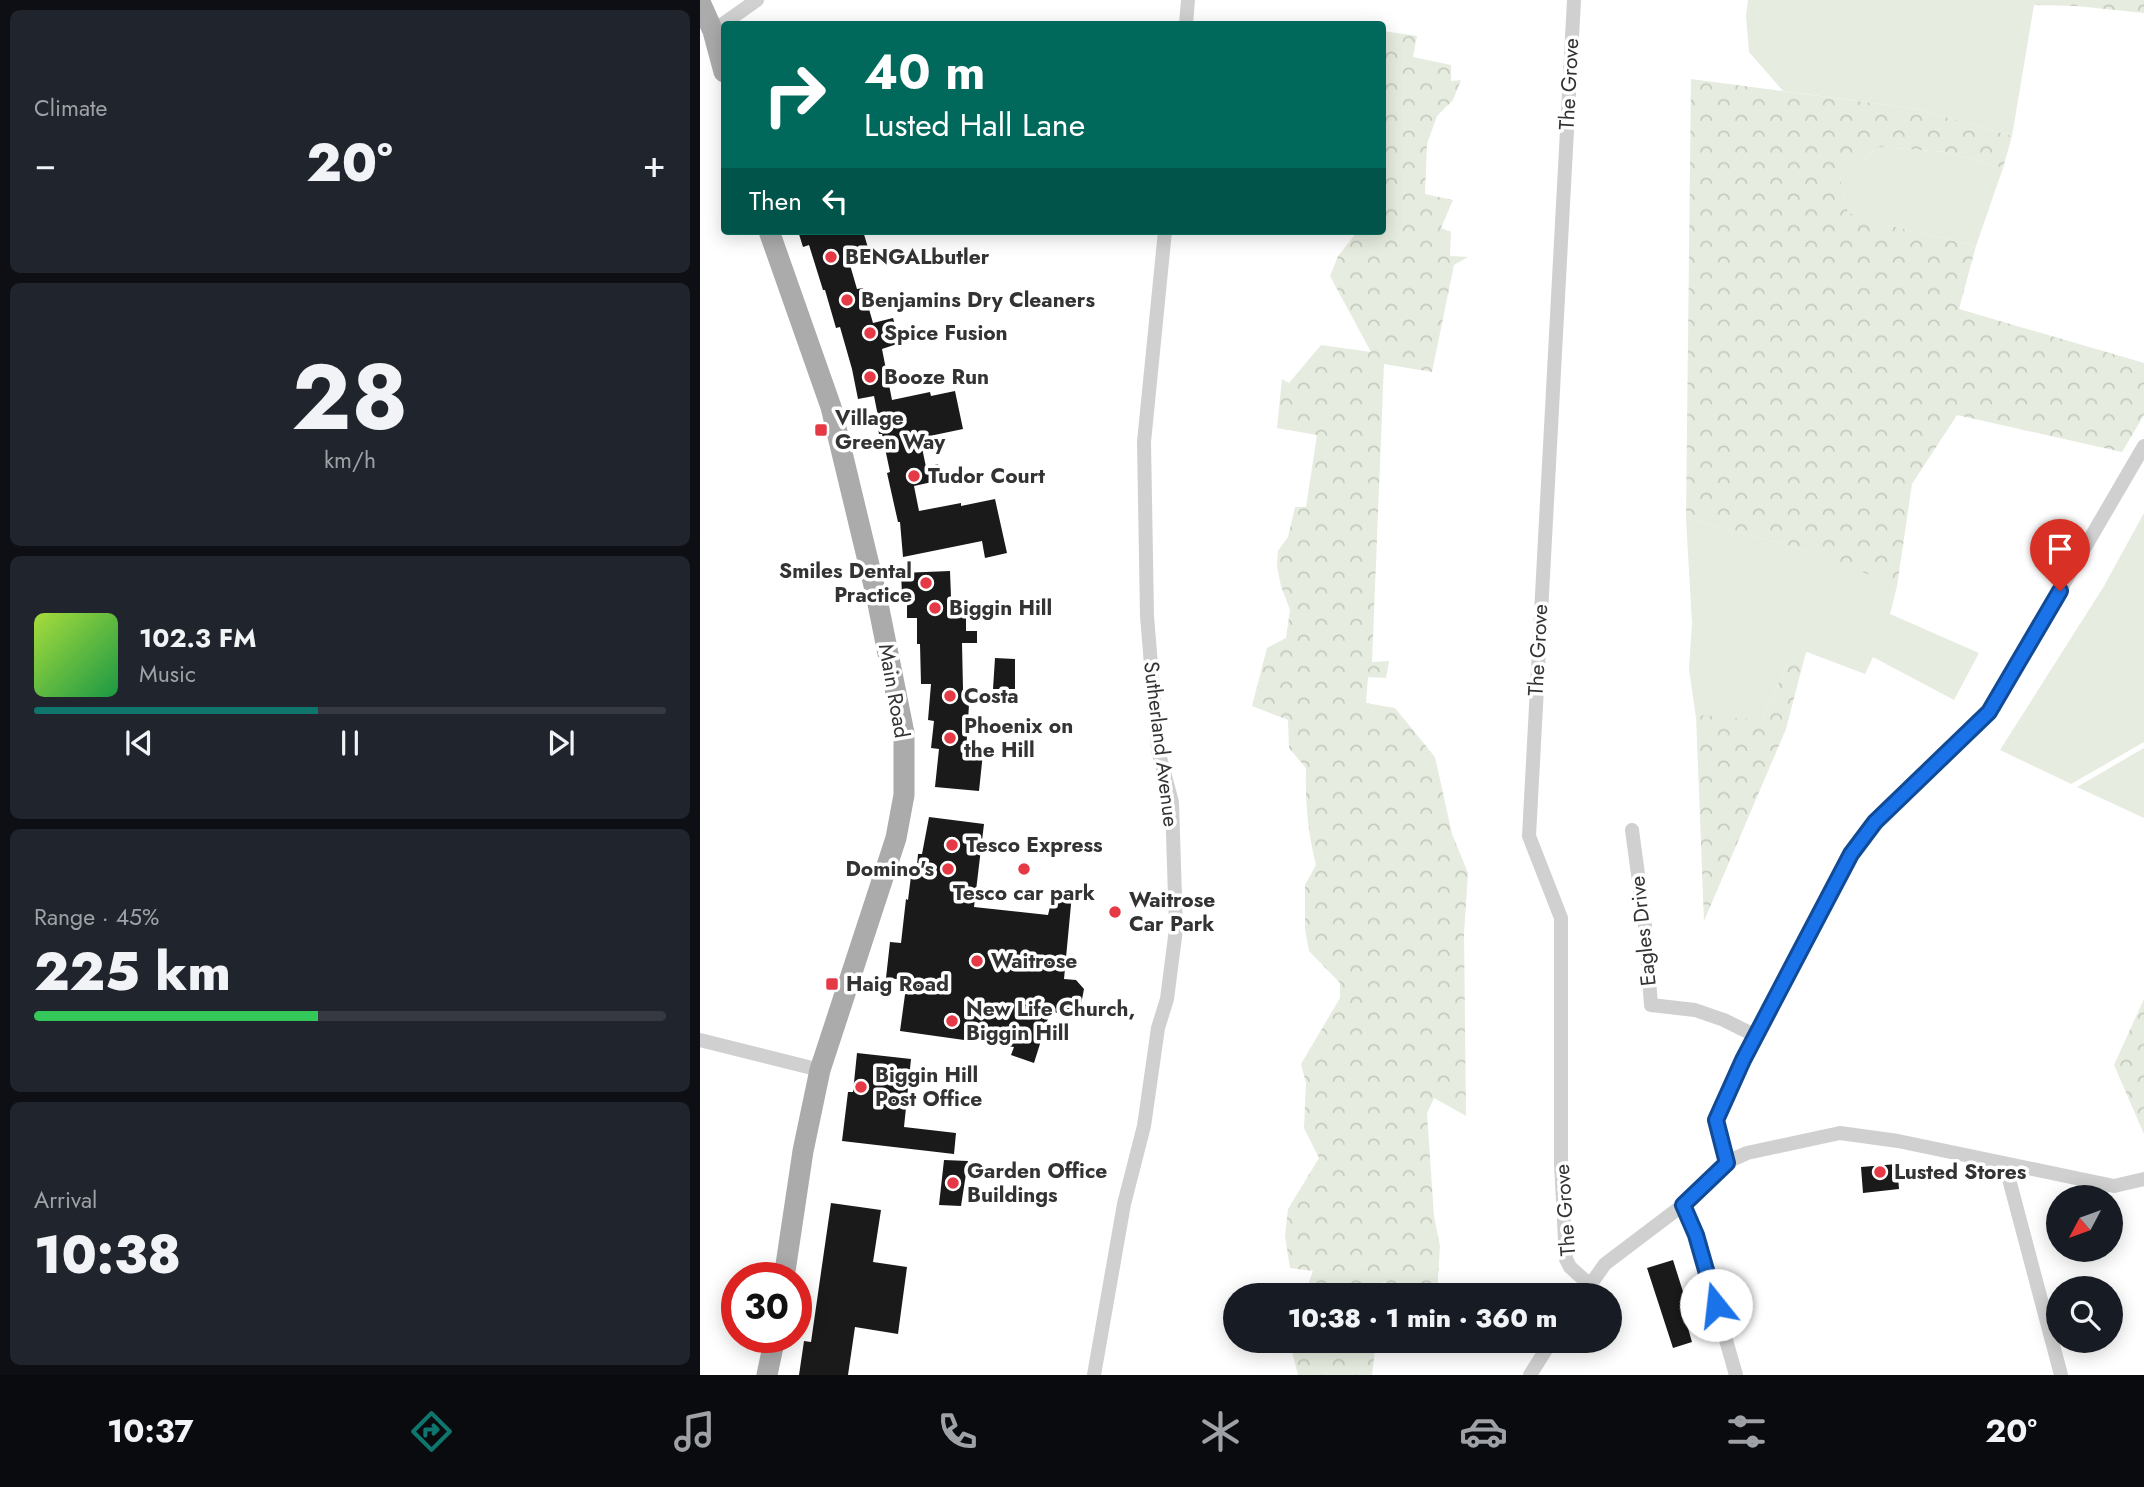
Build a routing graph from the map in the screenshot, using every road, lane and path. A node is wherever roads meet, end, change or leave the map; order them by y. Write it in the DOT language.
graph roads {
  1 [pos="757,0"];
  2 [pos="1188,0"];
  3 [pos="1574,0"];
  4 [pos="700,2"];
  5 [pos="727,21"];
  6 [pos="1186,21"];
  7 [pos="721,25"];
  8 [pos="713,31"];
  9 [pos="721,61"];
  10 [pos="770,235"];
  11 [pos="1165,235"];
  12 [pos="2144,446"];
  13 [pos="1632,830"];
  14 [pos="1756,1036"];
  15 [pos="700,1040"];
  16 [pos="820,1070"];
  17 [pos="1727,1163"];
  18 [pos="2005,1164"];
  19 [pos="2144,1179"];
  20 [pos="1683,1205"];
  21 [pos="786,1262"];
  22 [pos="1581,1283"];
  23 [pos="1591,1283"];
  24 [pos="772,1353"];
  25 [pos="1545,1353"];
  26 [pos="1534,1372"];
  27 [pos="767,1375"];
  28 [pos="1094,1375"];
  29 [pos="1736,1375"];
  30 [pos="2061,1375"];
  1 -- 5 [label="street"];
  2 -- 6 [label="street"];
  3 -- 22 [label="street, The Grove"];
  4 -- 8 [label="main road"];
  7 -- 8 [label="street"];
  8 -- 9 [label="main road"];
  10 -- 16 [label="main road, Main Road"];
  11 -- 28 [label="street, Sutherland Avenue"];
  12 -- 14 [label="street"];
  13 -- 14 [label="street, Eagles Drive"];
  14 -- 17 [label="street"];
  15 -- 16 [label="street"];
  16 -- 21 [label="main road, Main Road"];
  17 -- 18 [label="street"];
  17 -- 20 [label="street"];
  18 -- 19 [label="street"];
  18 -- 30 [label="street"];
  20 -- 23 [label="street"];
  20 -- 29 [label="street"];
  24 -- 27 [label="main road"];
  25 -- 26 [label="street"];
}
